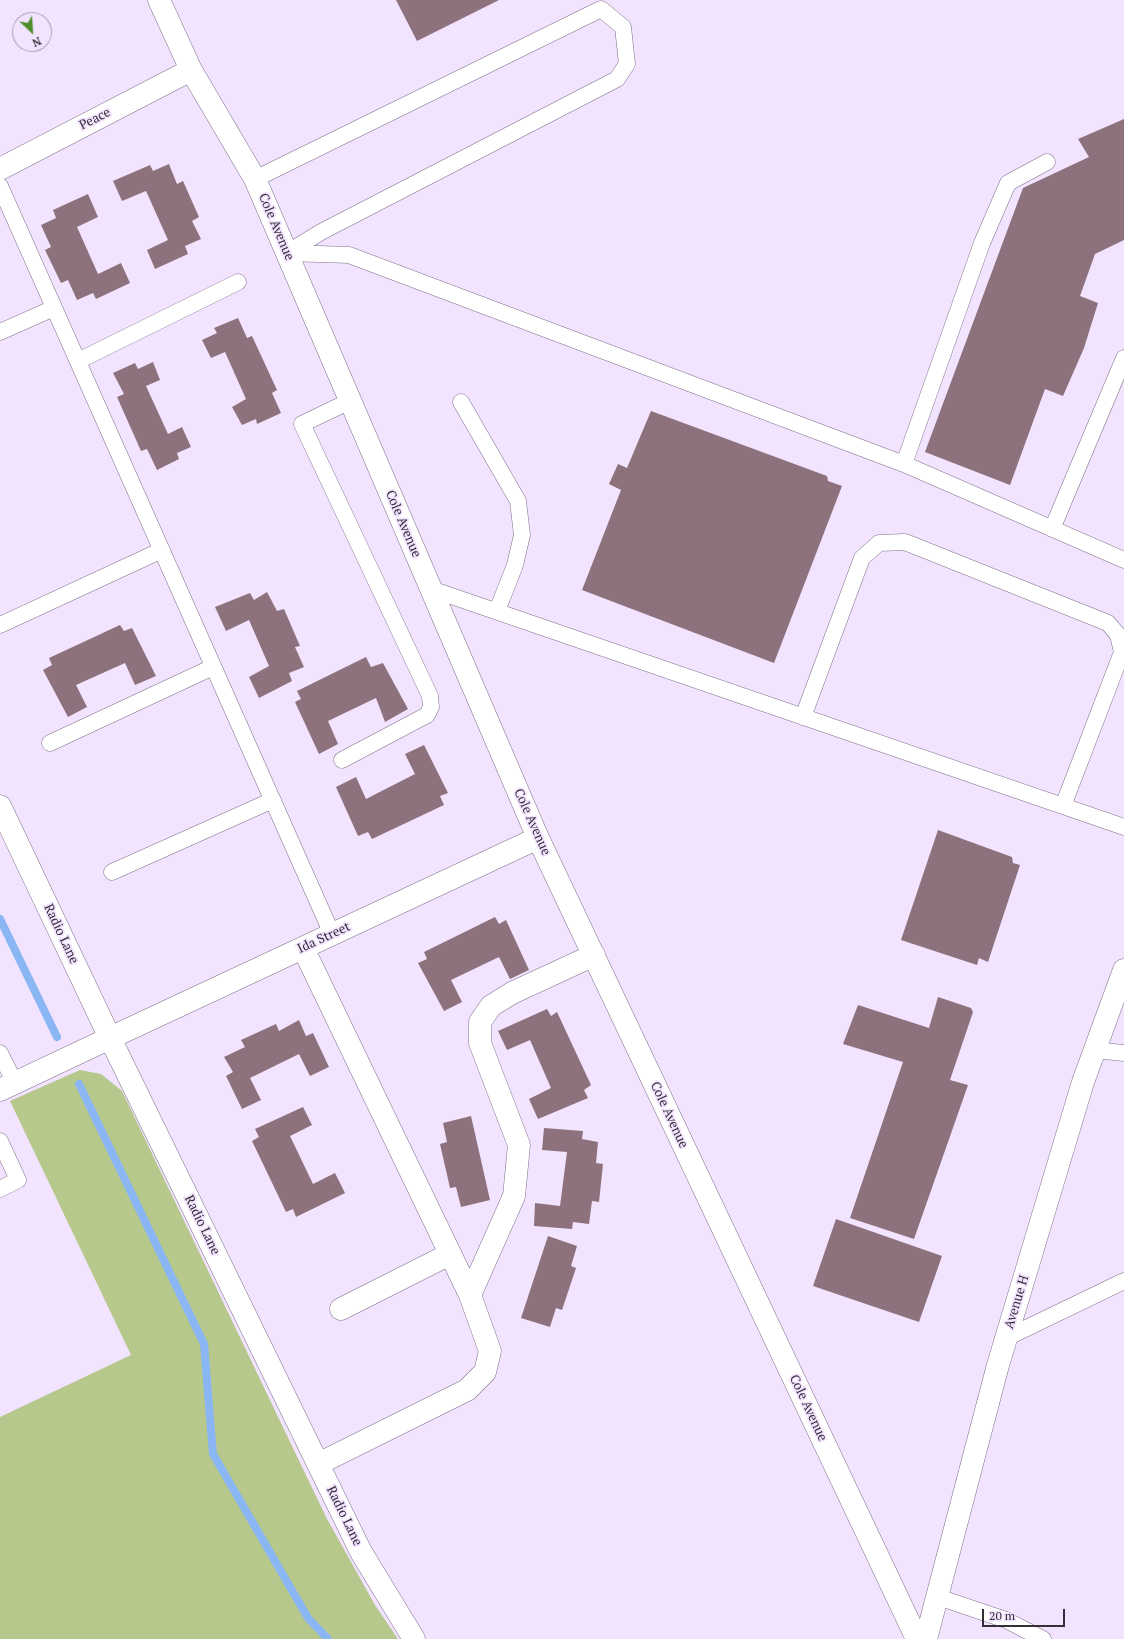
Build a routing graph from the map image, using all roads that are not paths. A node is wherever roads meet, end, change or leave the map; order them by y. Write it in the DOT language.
graph roads {
  1 [pos="159,0"];
  2 [pos="191,70"];
  3 [pos="1047,162"];
  4 [pos="0,169"];
  5 [pos="255,179"];
  6 [pos="0,186"];
  7 [pos="287,253"];
  8 [pos="238,282"];
  9 [pos="54,308"];
  10 [pos="0,332"];
  11 [pos="1124,358"];
  12 [pos="78,361"];
  13 [pos="350,401"];
  14 [pos="460,402"];
  15 [pos="904,464"];
  16 [pos="1052,528"];
  17 [pos="162,550"];
  18 [pos="1124,560"];
  19 [pos="431,589"];
  20 [pos="497,611"];
  21 [pos="0,625"];
  22 [pos="213,667"];
  23 [pos="803,716"];
  24 [pos="50,743"];
  25 [pos="342,760"];
  26 [pos="273,800"];
  27 [pos="0,806"];
  28 [pos="1063,806"];
  29 [pos="1124,827"];
  30 [pos="538,838"];
  31 [pos="112,872"];
  32 [pos="332,934"];
  33 [pos="303,948"];
  34 [pos="594,956"];
  35 [pos="1124,970"];
  36 [pos="110,1038"];
  37 [pos="1095,1050"];
  38 [pos="0,1053"];
  39 [pos="1124,1053"];
  40 [pos="7,1086"];
  41 [pos="0,1141"];
  42 [pos="0,1189"];
  43 [pos="450,1254"];
  44 [pos="1124,1281"];
  45 [pos="470,1295"];
  46 [pos="341,1309"];
  47 [pos="1006,1338"];
  48 [pos="318,1464"];
  49 [pos="938,1596"];
  50 [pos="414,1639"];
  51 [pos="917,1639"];
  52 [pos="926,1639"];
  53 [pos="1043,1639"];
  1 -- 2 [label="street, Cole Avenue"];
  2 -- 4 [label="street, Peace"];
  2 -- 5 [label="street, Cole Avenue"];
  3 -- 15 [label="lane"];
  5 -- 7 [label="street, Cole Avenue"];
  5 -- 7 [label="lane"];
  6 -- 9 [label="lane"];
  7 -- 13 [label="street, Cole Avenue"];
  7 -- 15 [label="lane"];
  8 -- 12 [label="lane"];
  9 -- 10 [label="lane"];
  9 -- 12 [label="lane"];
  11 -- 16 [label="lane"];
  12 -- 17 [label="lane"];
  13 -- 19 [label="street, Cole Avenue"];
  13 -- 25 [label="lane"];
  14 -- 20 [label="lane"];
  15 -- 16 [label="lane"];
  16 -- 18 [label="lane"];
  17 -- 21 [label="lane"];
  17 -- 22 [label="lane"];
  19 -- 20 [label="lane"];
  19 -- 30 [label="street, Cole Avenue"];
  20 -- 23 [label="lane"];
  22 -- 24 [label="lane"];
  22 -- 26 [label="lane"];
  23 -- 28 [label="lane"];
  23 -- 28 [label="lane"];
  26 -- 31 [label="lane"];
  26 -- 32 [label="lane"];
  27 -- 36 [label="street, Radio Lane"];
  28 -- 29 [label="lane"];
  30 -- 32 [label="street, Ida Street"];
  30 -- 34 [label="street, Cole Avenue"];
  32 -- 33 [label="street, Ida Street"];
  33 -- 36 [label="street, Ida Street"];
  33 -- 43 [label="street"];
  34 -- 45 [label="street"];
  34 -- 51 [label="street, Cole Avenue"];
  35 -- 37 [label="street, Avenue H"];
  36 -- 40 [label="street, Ida Street"];
  36 -- 48 [label="street, Radio Lane"];
  37 -- 39 [label="lane"];
  37 -- 47 [label="street, Avenue H"];
  38 -- 40 [label="lane"];
  41 -- 42 [label="lane"];
  43 -- 45 [label="street"];
  43 -- 46 [label="street"];
  44 -- 47 [label="lane"];
  45 -- 48 [label="street"];
  47 -- 49 [label="street, Avenue H"];
  48 -- 50 [label="street, Radio Lane"];
  49 -- 52 [label="street, Avenue H"];
  49 -- 53 [label="lane"];
}
